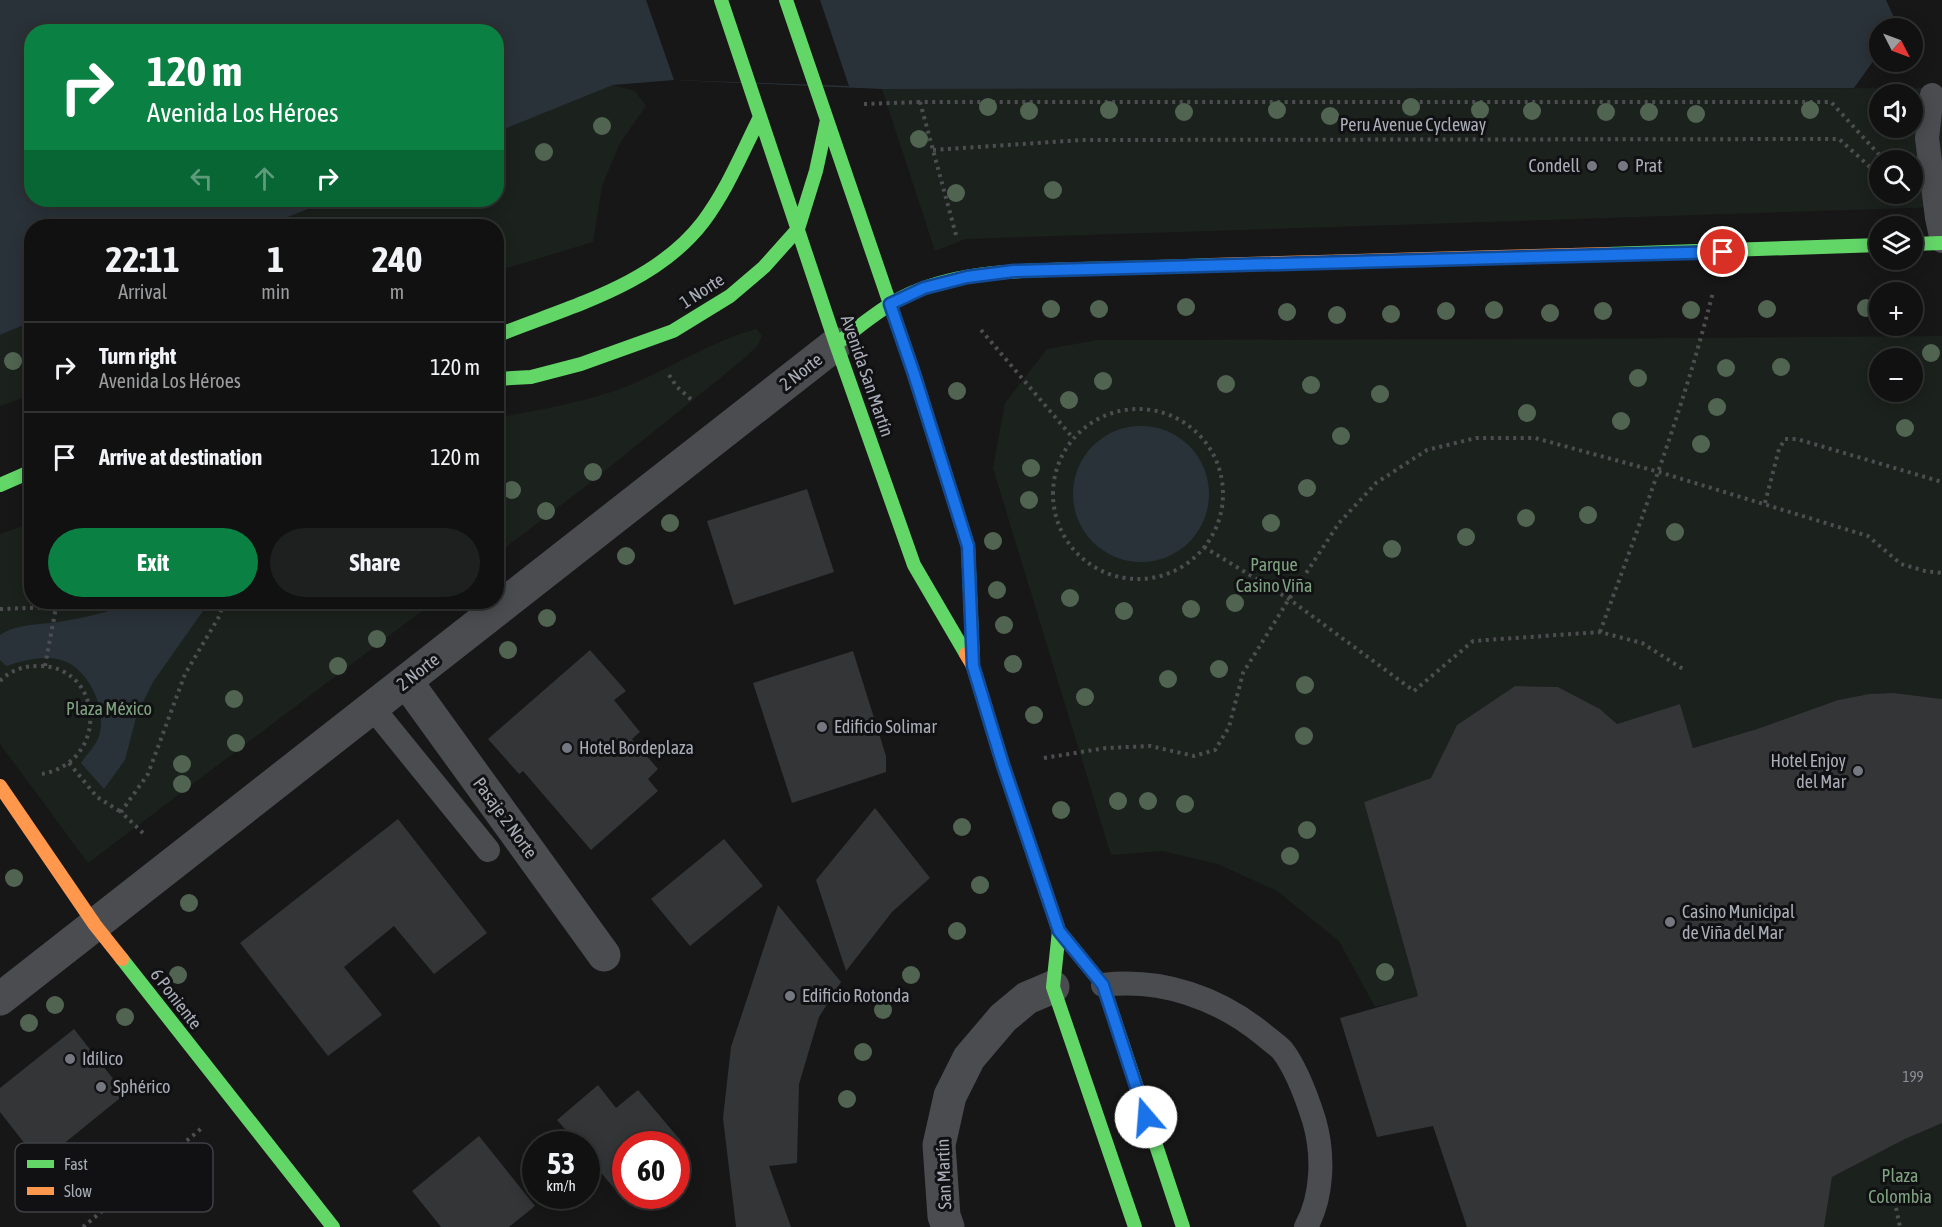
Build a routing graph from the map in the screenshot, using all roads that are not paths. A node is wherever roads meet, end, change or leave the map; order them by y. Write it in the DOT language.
graph roads {
  1 [pos="721,0"];
  2 [pos="786,0"];
  3 [pos="1932,94"];
  4 [pos="760,117"];
  5 [pos="827,120"];
  6 [pos="798,229"];
  7 [pos="1942,242"];
  8 [pos="1923,243"];
  9 [pos="1869,245"];
  10 [pos="890,304"];
  11 [pos="504,333"];
  12 [pos="836,344"];
  13 [pos="504,378"];
  14 [pos="24,474"];
  15 [pos="0,485"];
  16 [pos="504,604"];
  17 [pos="498,609"];
  18 [pos="973,666"];
  19 [pos="406,681"];
  20 [pos="372,707"];
  21 [pos="0,786"];
  22 [pos="488,850"];
  23 [pos="95,925"];
  24 [pos="1059,931"];
  25 [pos="604,955"];
  26 [pos="1103,985"];
  27 [pos="1053,987"];
  28 [pos="0,999"];
  29 [pos="333,1227"];
  30 [pos="948,1227"];
  31 [pos="1135,1227"];
  32 [pos="1183,1227"];
  33 [pos="1306,1227"];
  1 -- 4 [label="main road, Avenida San Martín"];
  2 -- 5 [label="main road, Avenida San Martín"];
  3 -- 7 [label="lane"];
  4 -- 6 [label="main road, Avenida San Martín"];
  4 -- 11 [label="main road"];
  5 -- 6 [label="main road, 1 Norte"];
  5 -- 10 [label="main road, Avenida San Martín"];
  6 -- 12 [label="main road, Avenida San Martín"];
  6 -- 13 [label="main road, 1 Norte"];
  7 -- 8 [label="main road"];
  9 -- 10 [label="main road"];
  10 -- 12 [label="main road"];
  10 -- 18 [label="main road, Avenida San Martín"];
  12 -- 16 [label="street, 2 Norte"];
  12 -- 18 [label="main road, Avenida San Martín"];
  14 -- 15 [label="main road"];
  17 -- 19 [label="street, 2 Norte"];
  18 -- 24 [label="main road, Avenida San Martín"];
  19 -- 20 [label="street, 2 Norte"];
  19 -- 25 [label="street, Pasaje 2 Norte"];
  20 -- 22 [label="lane"];
  20 -- 23 [label="street, 2 Norte"];
  21 -- 23 [label="main road, 6 Poniente"];
  23 -- 28 [label="street, 2 Norte"];
  23 -- 29 [label="main road, 6 Poniente"];
  24 -- 26 [label="main road, Avenida San Martín"];
  24 -- 27 [label="main road, Avenida San Martín"];
  26 -- 32 [label="main road, Avenida San Martín"];
  26 -- 33 [label="lane"];
  27 -- 30 [label="street, San Martín"];
  27 -- 31 [label="main road, Avenida San Martín"];
}
